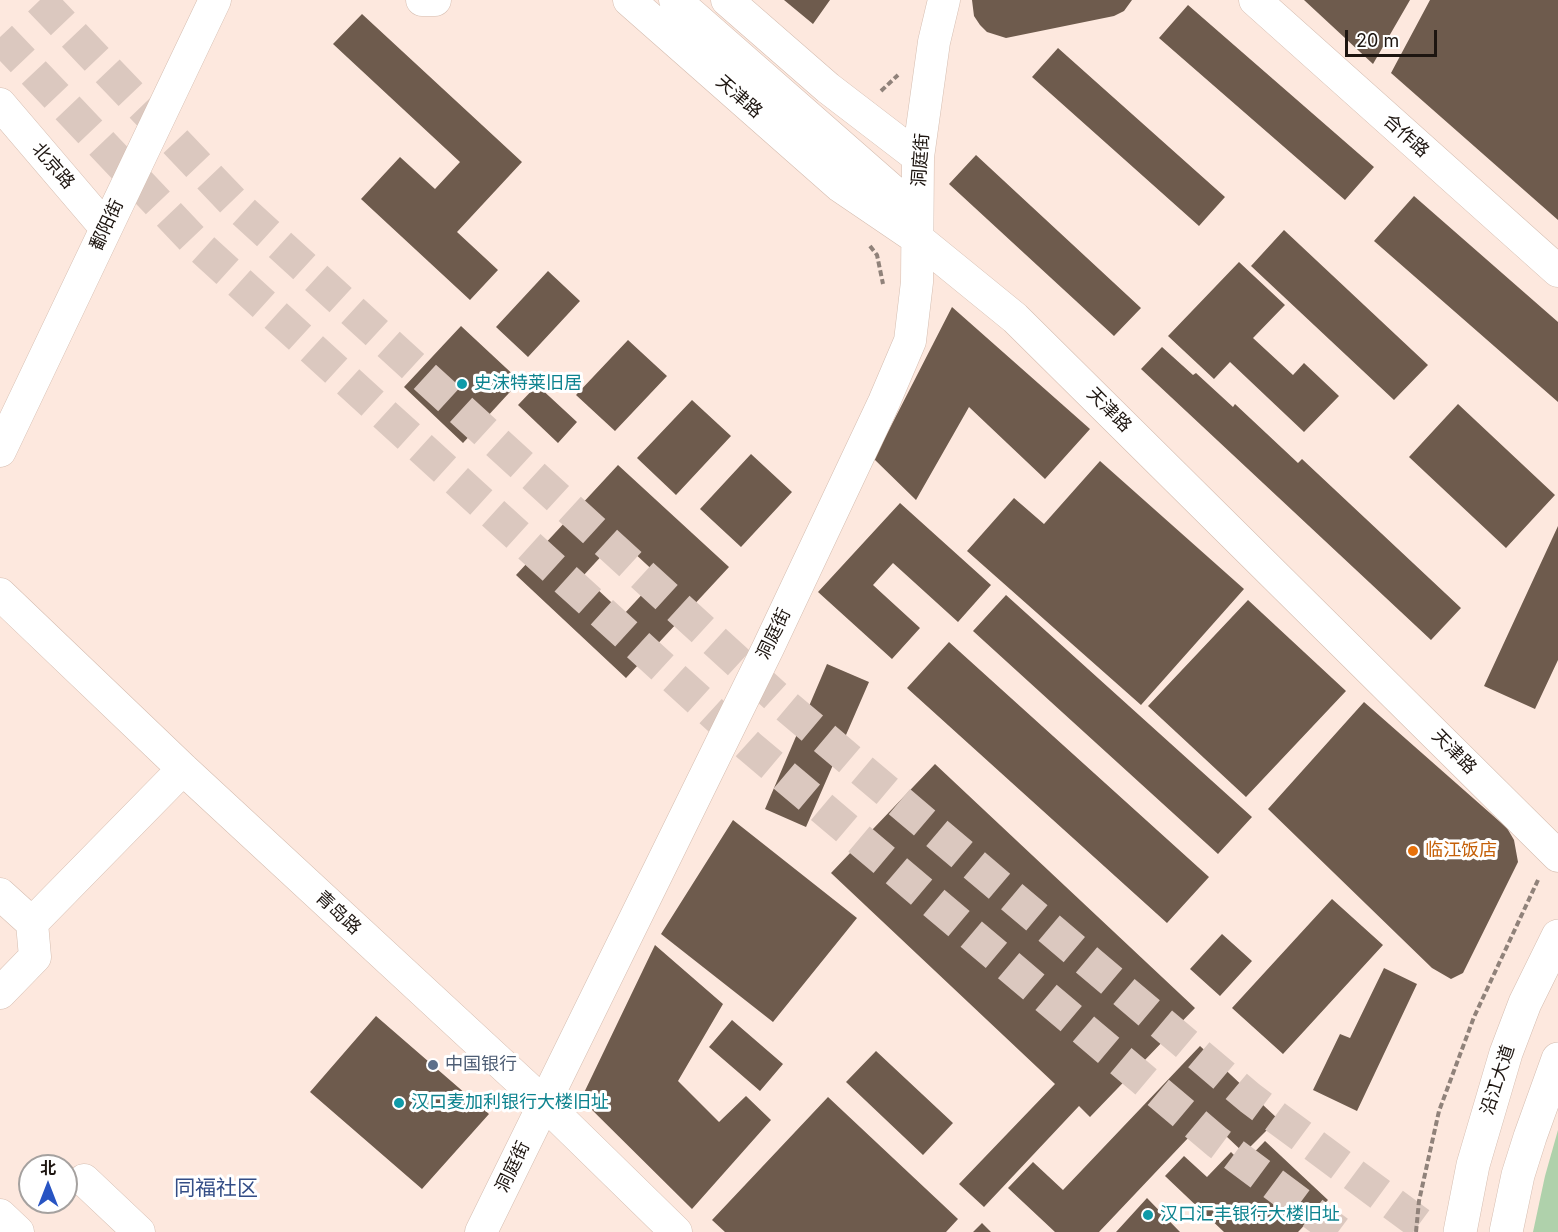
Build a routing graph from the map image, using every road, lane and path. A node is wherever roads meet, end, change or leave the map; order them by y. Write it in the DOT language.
graph roads {
  1 [pos="215,0"];
  2 [pos="422,0"];
  3 [pos="435,0"];
  4 [pos="629,0"];
  5 [pos="675,0"];
  6 [pos="727,0"];
  7 [pos="944,0"];
  8 [pos="1255,0"];
  9 [pos="0,104"];
  10 [pos="918,158"];
  11 [pos="105,227"];
  12 [pos="918,239"];
  13 [pos="1558,271"];
  14 [pos="0,451"];
  15 [pos="0,594"];
  16 [pos="183,769"];
  17 [pos="1555,852"];
  18 [pos="0,894"];
  19 [pos="32,923"];
  20 [pos="1558,936"];
  21 [pos="0,993"];
  22 [pos="1558,1059"];
  23 [pos="544,1103"];
  24 [pos="84,1180"];
  25 [pos="0,1215"];
  26 [pos="18,1232"];
  27 [pos="140,1232"];
  28 [pos="481,1232"];
  29 [pos="676,1232"];
  30 [pos="1416,1232"];
  31 [pos="1460,1232"];
  32 [pos="1506,1232"];
  1 -- 11 [label="street, 鄱阳街"];
  2 -- 3 [label="street"];
  4 -- 12 [label="street, 天津路"];
  5 -- 12 [label="street"];
  6 -- 10 [label="street"];
  7 -- 10 [label="street, 洞庭街"];
  8 -- 13 [label="street, 合作路"];
  9 -- 11 [label="street, 北京路"];
  10 -- 12 [label="street, 洞庭街"];
  11 -- 14 [label="street, 鄱阳街"];
  12 -- 17 [label="street, 天津路"];
  12 -- 23 [label="street, 洞庭街"];
  15 -- 16 [label="street, 青岛路"];
  16 -- 19 [label="street"];
  16 -- 23 [label="street, 青岛路"];
  17 -- 30 [label="path"];
  18 -- 19 [label="street"];
  19 -- 21 [label="street"];
  20 -- 31 [label="main road, 沿江大道"];
  22 -- 32 [label="main road"];
  23 -- 28 [label="street, 洞庭街"];
  23 -- 29 [label="street, 青岛路"];
  24 -- 27 [label="street"];
  25 -- 26 [label="street"];
}
